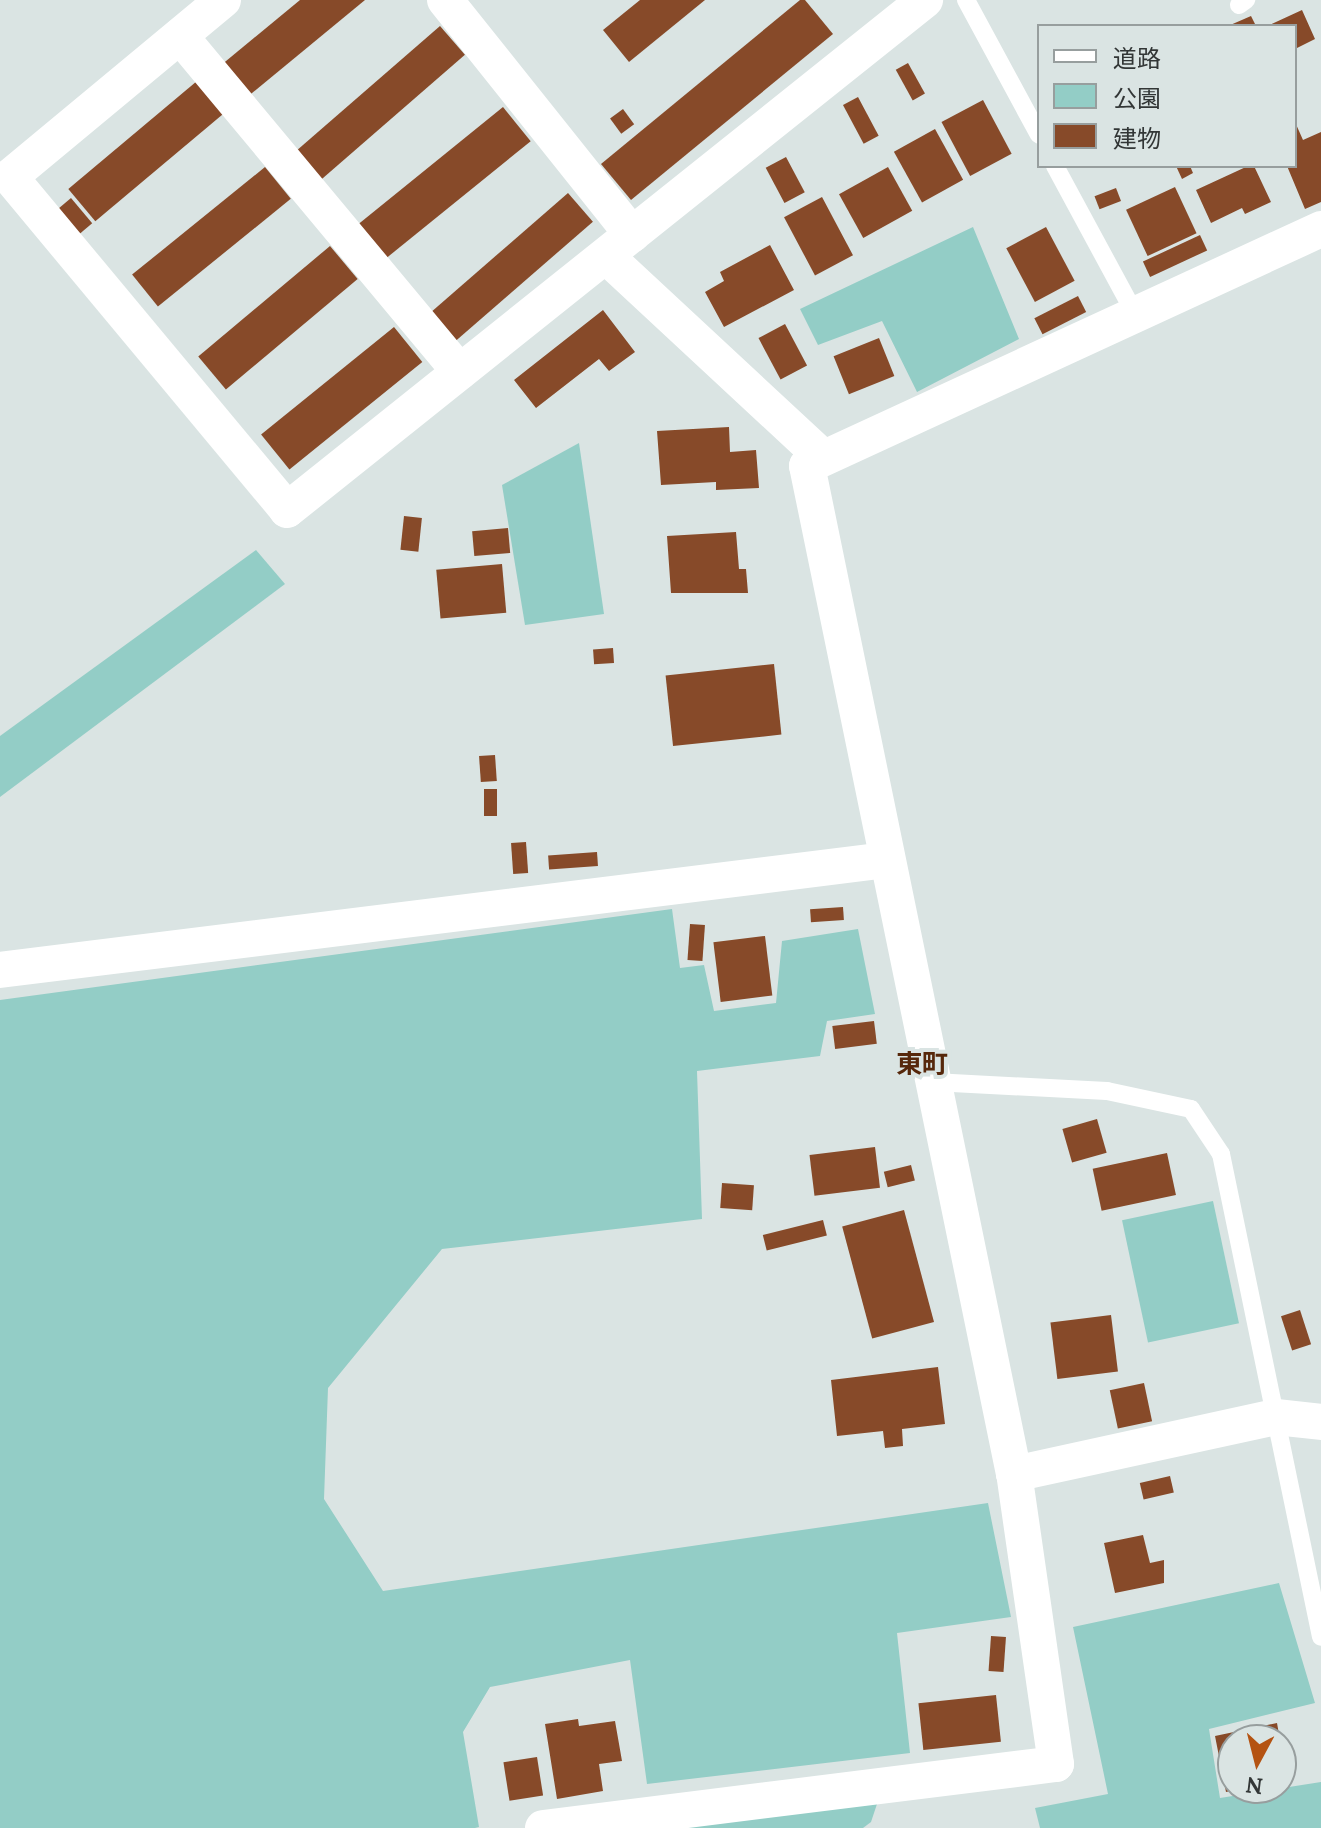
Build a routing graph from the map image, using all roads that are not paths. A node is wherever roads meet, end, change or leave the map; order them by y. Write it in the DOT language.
graph roads {
  1 [pos="223,0"];
  2 [pos="445,0"];
  3 [pos="925,0"];
  4 [pos="966,0"];
  5 [pos="889,11"];
  6 [pos="180,36"];
  7 [pos="1037,131"];
  8 [pos="1056,168"];
  9 [pos="1321,229"];
  10 [pos="619,245"];
  11 [pos="1135,314"];
  12 [pos="460,372"];
  13 [pos="823,458"];
  14 [pos="887,860"];
  15 [pos="0,970"];
  16 [pos="933,1082"];
  17 [pos="1276,1417"];
  18 [pos="1321,1422"];
  19 [pos="1014,1474"];
  20 [pos="1321,1637"];
  21 [pos="543,1828"];
  1 -- 6 [label="street"];
  2 -- 10 [label="street"];
  3 -- 5 [label="street"];
  4 -- 7 [label="lane"];
  5 -- 10 [label="street"];
  6 -- 12 [label="street"];
  6 -- 12 [label="street"];
  8 -- 11 [label="lane"];
  9 -- 11 [label="street"];
  10 -- 12 [label="street"];
  10 -- 13 [label="street"];
  11 -- 13 [label="street"];
  13 -- 14 [label="street"];
  14 -- 15 [label="street"];
  14 -- 16 [label="street"];
  16 -- 17 [label="lane"];
  16 -- 19 [label="street"];
  17 -- 18 [label="street"];
  17 -- 19 [label="street"];
  17 -- 20 [label="lane"];
  19 -- 21 [label="street"];
}
